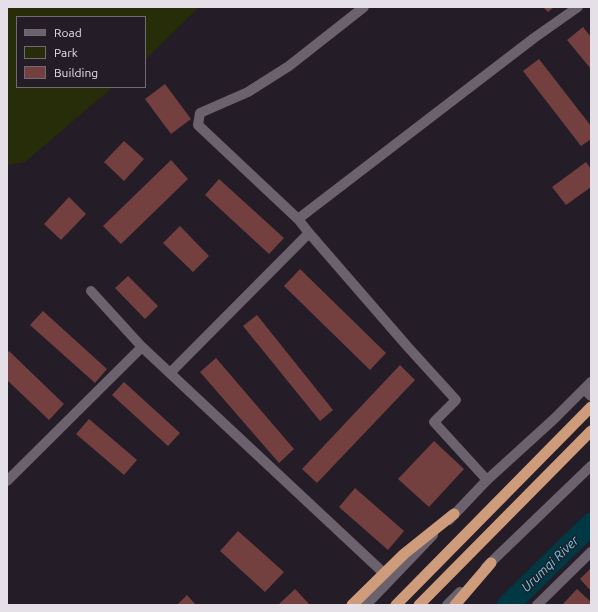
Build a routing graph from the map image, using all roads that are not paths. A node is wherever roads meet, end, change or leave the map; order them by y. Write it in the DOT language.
graph roads {
  1 [pos="364,7"];
  2 [pos="578,7"];
  3 [pos="298,219"];
  4 [pos="309,233"];
  5 [pos="91,291"];
  6 [pos="142,347"];
  7 [pos="170,372"];
  8 [pos="589,389"];
  9 [pos="591,407"];
  10 [pos="591,431"];
  11 [pos="591,466"];
  12 [pos="487,480"];
  13 [pos="7,481"];
  14 [pos="454,514"];
  15 [pos="591,552"];
  16 [pos="491,562"];
  17 [pos="390,580"];
  18 [pos="352,605"];
  19 [pos="366,605"];
  20 [pos="396,605"];
  21 [pos="419,605"];
  22 [pos="447,605"];
  23 [pos="455,605"];
  24 [pos="537,605"];
  1 -- 3 [label="street"];
  2 -- 3 [label="street"];
  3 -- 4 [label="street"];
  4 -- 7 [label="street"];
  4 -- 12 [label="street"];
  5 -- 6 [label="street"];
  6 -- 7 [label="street"];
  6 -- 13 [label="street"];
  7 -- 17 [label="street"];
  8 -- 12 [label="street"];
  9 -- 20 [label="highway"];
  10 -- 21 [label="highway"];
  11 -- 16 [label="street"];
  12 -- 14 [label="street"];
  14 -- 17 [label="street"];
  14 -- 18 [label="highway"];
  15 -- 24 [label="street"];
  16 -- 22 [label="street"];
  16 -- 23 [label="highway"];
  17 -- 19 [label="street"];
}
